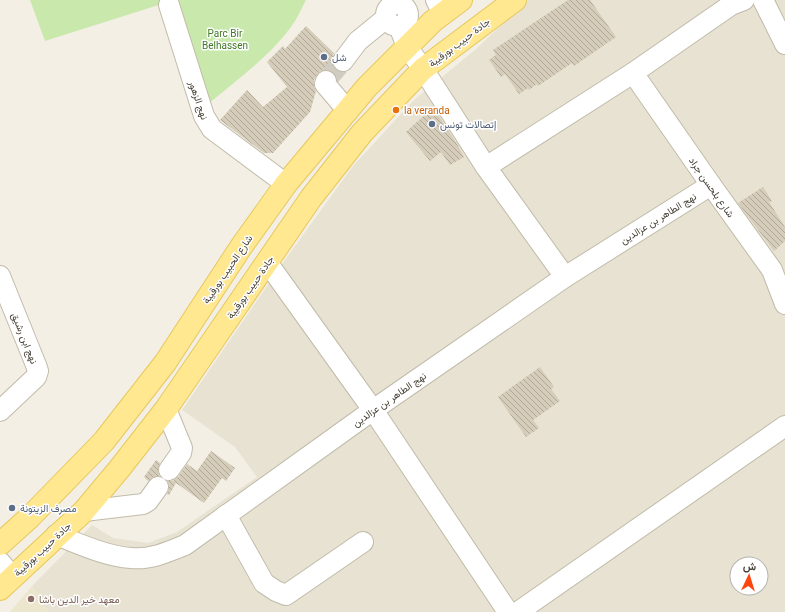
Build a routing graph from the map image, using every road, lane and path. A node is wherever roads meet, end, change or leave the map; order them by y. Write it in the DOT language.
graph roads {
  1 [pos="462,0"];
  2 [pos="515,0"];
  3 [pos="763,0"];
  4 [pos="735,2"];
  5 [pos="169,5"];
  6 [pos="393,10"];
  7 [pos="437,11"];
  8 [pos="785,44"];
  9 [pos="406,47"];
  10 [pos="342,60"];
  11 [pos="423,69"];
  12 [pos="633,73"];
  13 [pos="326,81"];
  14 [pos="348,111"];
  15 [pos="486,167"];
  16 [pos="286,184"];
  17 [pos="710,185"];
  18 [pos="267,262"];
  19 [pos="779,267"];
  20 [pos="0,276"];
  21 [pos="565,277"];
  22 [pos="785,304"];
  23 [pos="166,409"];
  24 [pos="373,410"];
  25 [pos="0,411"];
  26 [pos="785,426"];
  27 [pos="169,470"];
  28 [pos="158,487"];
  29 [pos="84,511"];
  30 [pos="226,515"];
  31 [pos="56,536"];
  32 [pos="363,542"];
  33 [pos="0,544"];
  34 [pos="4,576"];
  35 [pos="508,612"];
  36 [pos="518,612"];
  1 -- 7 [label="main road, شارع الحبيب بورقيبة"];
  2 -- 11 [label="main road, جادة حبيب بورقيبة"];
  3 -- 8 [label="street"];
  4 -- 12 [label="street"];
  5 -- 16 [label="street, نهج الزهور"];
  6 -- 7 [label="street"];
  6 -- 9 [label="street"];
  6 -- 10 [label="street"];
  7 -- 9 [label="main road, شارع الحبيب بورقيبة"];
  9 -- 11 [label="street"];
  9 -- 14 [label="main road, شارع الحبيب بورقيبة"];
  11 -- 15 [label="street"];
  11 -- 18 [label="main road, جادة حبيب بورقيبة"];
  12 -- 15 [label="street"];
  12 -- 17 [label="street, شارع بلحسن جراد"];
  13 -- 14 [label="street"];
  14 -- 16 [label="main road, شارع الحبيب بورقيبة"];
  15 -- 21 [label="street"];
  16 -- 33 [label="main road, شارع الحبيب بورقيبة"];
  17 -- 19 [label="street, شارع بلحسن جراد"];
  17 -- 21 [label="street, نهج الطاهر بن عزالدين"];
  18 -- 23 [label="main road, جادة حبيب بورقيبة"];
  18 -- 24 [label="street"];
  19 -- 22 [label="street, شارع بلحسن جراد"];
  20 -- 25 [label="street, نهج ابن رشيق"];
  21 -- 24 [label="street, نهج الطاهر بن عزالدين"];
  23 -- 27 [label="street"];
  23 -- 29 [label="main road, جادة حبيب بورقيبة"];
  24 -- 30 [label="street, نهج الطاهر بن عزالدين"];
  24 -- 35 [label="street"];
  26 -- 36 [label="street"];
  28 -- 29 [label="street"];
  29 -- 31 [label="main road, جادة حبيب بورقيبة"];
  30 -- 31 [label="street, نهج الطاهر بن عزالدين"];
  30 -- 32 [label="street"];
  31 -- 34 [label="main road, جادة حبيب بورقيبة"];
}
